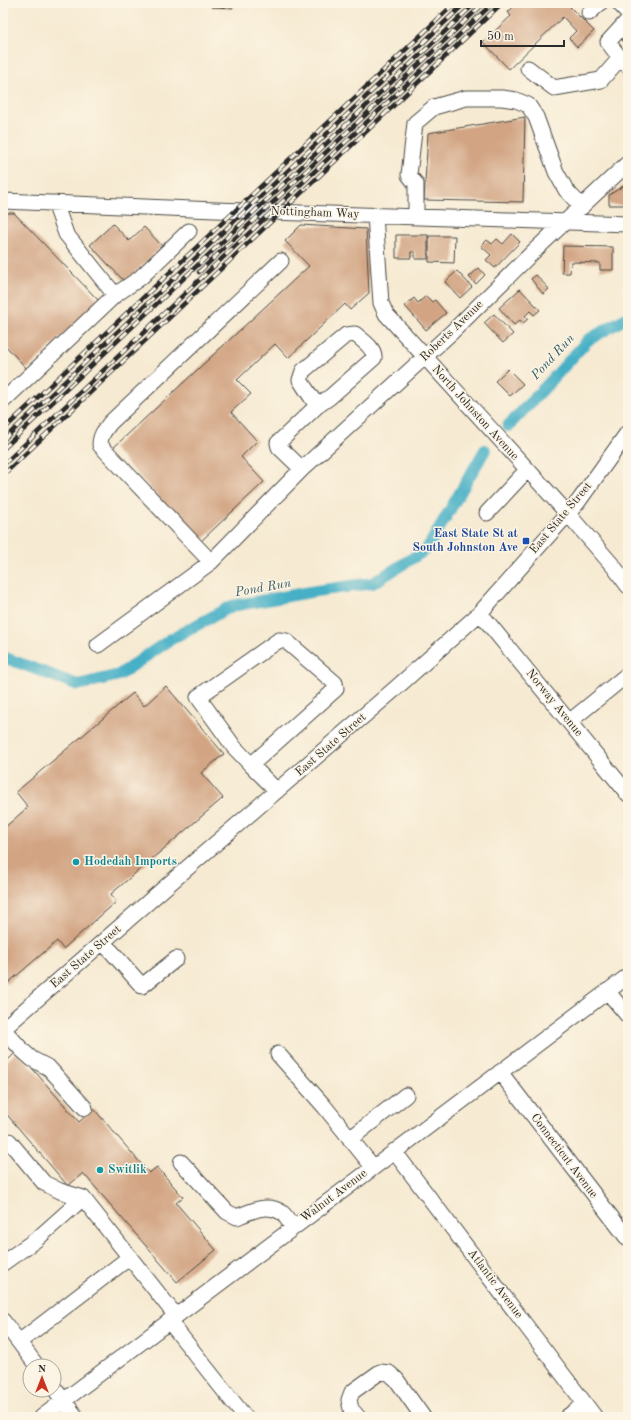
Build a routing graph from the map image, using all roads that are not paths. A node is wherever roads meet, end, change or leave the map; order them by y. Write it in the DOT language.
graph roads {
  1 [pos="600,3"];
  2 [pos="619,3"];
  3 [pos="589,13"];
  4 [pos="628,13"];
  5 [pos="628,20"];
  6 [pos="624,62"];
  7 [pos="528,68"];
  8 [pos="628,163"];
  9 [pos="3,201"];
  10 [pos="55,203"];
  11 [pos="582,207"];
  12 [pos="375,215"];
  13 [pos="416,217"];
  14 [pos="565,222"];
  15 [pos="628,224"];
  16 [pos="189,231"];
  17 [pos="281,261"];
  18 [pos="115,295"];
  19 [pos="424,357"];
  20 [pos="3,401"];
  21 [pos="319,405"];
  22 [pos="628,432"];
  23 [pos="302,469"];
  24 [pos="527,470"];
  25 [pos="487,513"];
  26 [pos="568,514"];
  27 [pos="211,562"];
  28 [pos="628,586"];
  29 [pos="480,612"];
  30 [pos="98,645"];
  31 [pos="628,674"];
  32 [pos="569,722"];
  33 [pos="250,765"];
  34 [pos="277,791"];
  35 [pos="628,794"];
  36 [pos="102,943"];
  37 [pos="176,959"];
  38 [pos="628,976"];
  39 [pos="607,991"];
  40 [pos="628,1016"];
  41 [pos="3,1029"];
  42 [pos="278,1054"];
  43 [pos="500,1072"];
  44 [pos="406,1095"];
  45 [pos="85,1108"];
  46 [pos="350,1139"];
  47 [pos="9,1141"];
  48 [pos="394,1151"];
  49 [pos="181,1162"];
  50 [pos="373,1167"];
  51 [pos="83,1198"];
  52 [pos="293,1227"];
  53 [pos="628,1239"];
  54 [pos="130,1257"];
  55 [pos="3,1263"];
  56 [pos="173,1318"];
  57 [pos="3,1321"];
  58 [pos="19,1342"];
  59 [pos="31,1358"];
  60 [pos="62,1398"];
  61 [pos="64,1400"];
  62 [pos="585,1404"];
  63 [pos="42,1417"];
  64 [pos="76,1417"];
  65 [pos="245,1417"];
  66 [pos="358,1417"];
  67 [pos="423,1417"];
  68 [pos="567,1417"];
  69 [pos="595,1417"];
  1 -- 3 [label="street"];
  2 -- 4 [label="street"];
  5 -- 6 [label="street"];
  6 -- 7 [label="street"];
  8 -- 11 [label="street, Roberts Avenue"];
  9 -- 10 [label="street, Nottingham Way"];
  10 -- 12 [label="street, Nottingham Way"];
  10 -- 18 [label="street"];
  11 -- 13 [label="street"];
  11 -- 14 [label="street, Roberts Avenue"];
  12 -- 13 [label="street, Nottingham Way"];
  12 -- 19 [label="street, North Johnston Avenue"];
  13 -- 14 [label="street, Nottingham Way"];
  14 -- 15 [label="street, Nottingham Way"];
  14 -- 19 [label="street, Roberts Avenue"];
  16 -- 18 [label="street"];
  17 -- 27 [label="street"];
  18 -- 20 [label="street"];
  19 -- 23 [label="street, Roberts Avenue"];
  19 -- 24 [label="street, North Johnston Avenue"];
  21 -- 21 [label="street"];
  21 -- 23 [label="street"];
  22 -- 26 [label="street, East State Street"];
  23 -- 27 [label="street, Roberts Avenue"];
  24 -- 25 [label="street"];
  24 -- 26 [label="street, North Johnston Avenue"];
  26 -- 28 [label="street, North Johnston Avenue"];
  26 -- 29 [label="street, East State Street"];
  27 -- 30 [label="street, Roberts Avenue"];
  29 -- 32 [label="street, Norway Avenue"];
  29 -- 34 [label="street, East State Street"];
  31 -- 32 [label="street"];
  32 -- 35 [label="street, Norway Avenue"];
  33 -- 33 [label="street"];
  33 -- 34 [label="street"];
  34 -- 36 [label="street, East State Street"];
  36 -- 37 [label="street"];
  36 -- 41 [label="street, East State Street"];
  38 -- 39 [label="street, Walnut Avenue"];
  39 -- 40 [label="street"];
  39 -- 43 [label="street, Walnut Avenue"];
  41 -- 45 [label="street"];
  42 -- 46 [label="street"];
  43 -- 48 [label="street, Walnut Avenue"];
  43 -- 53 [label="street, Connecticut Avenue"];
  44 -- 46 [label="street"];
  46 -- 50 [label="street"];
  47 -- 51 [label="street"];
  48 -- 50 [label="street, Walnut Avenue"];
  48 -- 62 [label="street, Atlantic Avenue"];
  49 -- 52 [label="street"];
  50 -- 52 [label="street, Walnut Avenue"];
  51 -- 54 [label="street"];
  51 -- 55 [label="street"];
  52 -- 56 [label="street, Walnut Avenue"];
  54 -- 56 [label="street"];
  54 -- 58 [label="street"];
  56 -- 61 [label="street, Walnut Avenue"];
  56 -- 65 [label="street"];
  57 -- 58 [label="street"];
  58 -- 59 [label="street"];
  60 -- 61 [label="street"];
  61 -- 63 [label="street, Walnut Avenue"];
  61 -- 64 [label="street"];
  62 -- 68 [label="street"];
  62 -- 69 [label="street, Atlantic Avenue"];
  66 -- 67 [label="street"];
}
